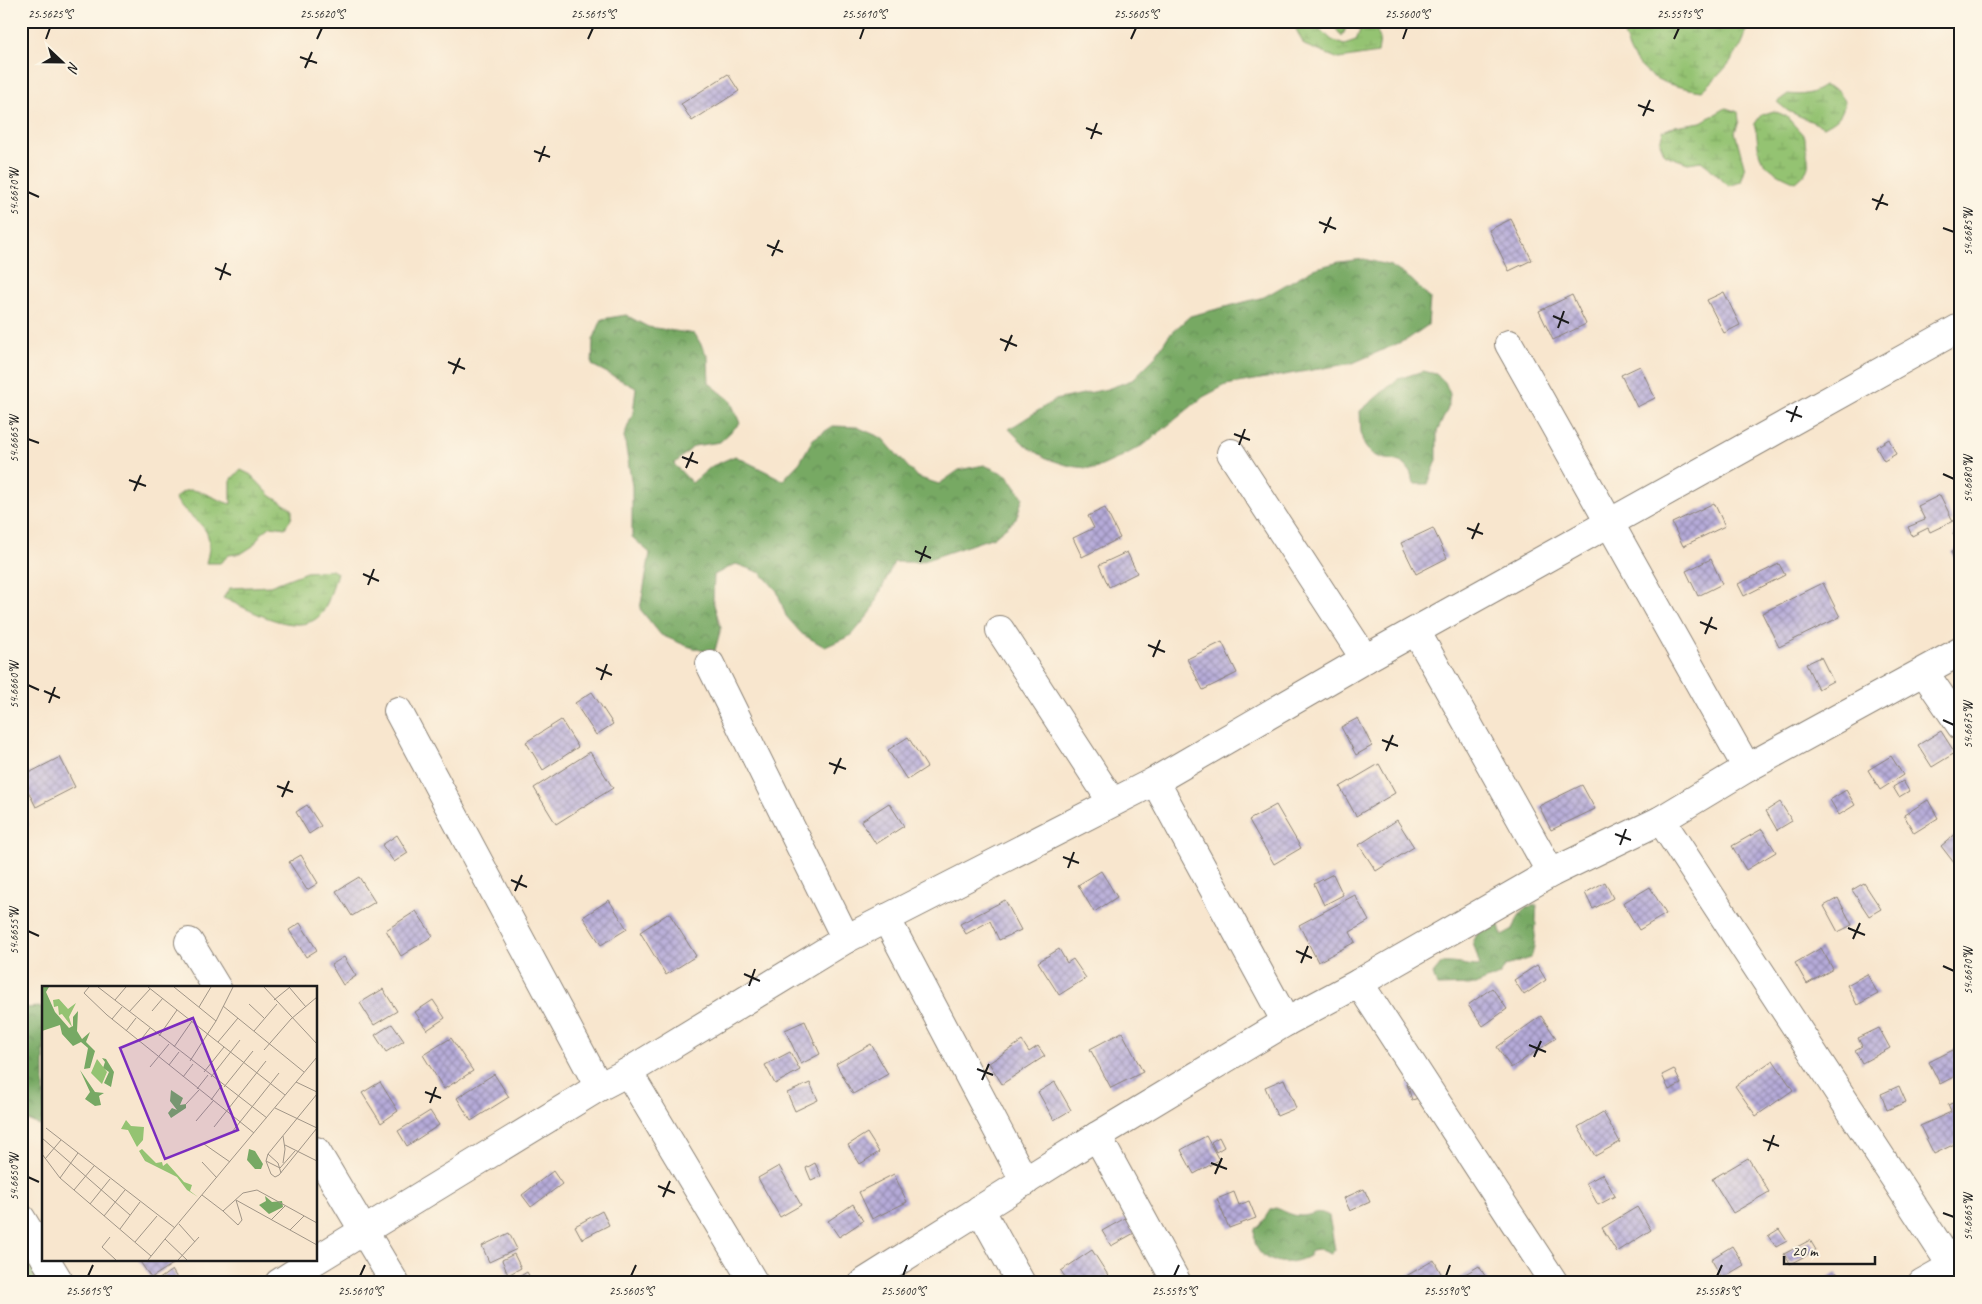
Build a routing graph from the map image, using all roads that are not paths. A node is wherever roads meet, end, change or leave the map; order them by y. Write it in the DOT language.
graph roads {
  1 [pos="1960,329"];
  2 [pos="1509,344"];
  3 [pos="1230,453"];
  4 [pos="1610,522"];
  5 [pos="1000,630"];
  6 [pos="1416,631"];
  7 [pos="1961,651"];
  8 [pos="1365,659"];
  9 [pos="710,664"];
  10 [pos="1924,672"];
  11 [pos="398,711"];
  12 [pos="1961,726"];
  13 [pos="1747,768"];
  14 [pos="1155,781"];
  15 [pos="1112,802"];
  16 [pos="1660,820"];
  17 [pos="1551,873"];
  18 [pos="886,918"];
  19 [pos="846,939"];
  20 [pos="189,942"];
  21 [pos="1359,983"];
  22 [pos="216,986"];
  23 [pos="1286,1022"];
  24 [pos="628,1072"];
  25 [pos="599,1087"];
  26 [pos="1097,1136"];
  27 [pos="318,1154"];
  28 [pos="1025,1182"];
  29 [pos="980,1209"];
  30 [pos="21,1218"];
  31 [pos="365,1230"];
  32 [pos="42,1253"];
  33 [pos="318,1259"];
  34 [pos="47,1262"];
  35 [pos="313,1262"];
  36 [pos="1956,1264"];
  37 [pos="60,1283"];
  38 [pos="279,1283"];
  39 [pos="395,1283"];
  40 [pos="754,1283"];
  41 [pos="863,1283"];
  42 [pos="1021,1283"];
  43 [pos="1178,1283"];
  44 [pos="1554,1283"];
  45 [pos="1922,1283"];
  1 -- 4 [label="street"];
  2 -- 4 [label="street"];
  3 -- 8 [label="street"];
  4 -- 6 [label="street"];
  4 -- 13 [label="street"];
  5 -- 15 [label="street"];
  6 -- 8 [label="street"];
  6 -- 17 [label="street"];
  7 -- 10 [label="street"];
  8 -- 14 [label="street"];
  9 -- 19 [label="street"];
  10 -- 12 [label="street"];
  10 -- 13 [label="street"];
  11 -- 25 [label="street"];
  13 -- 16 [label="street"];
  14 -- 15 [label="street"];
  14 -- 23 [label="street"];
  15 -- 18 [label="street"];
  16 -- 17 [label="street"];
  16 -- 36 [label="street"];
  17 -- 21 [label="street"];
  18 -- 19 [label="street"];
  18 -- 28 [label="street"];
  19 -- 24 [label="street"];
  20 -- 22 [label="street"];
  21 -- 23 [label="street"];
  21 -- 44 [label="street"];
  23 -- 26 [label="street"];
  24 -- 25 [label="street"];
  24 -- 40 [label="street"];
  25 -- 31 [label="street"];
  26 -- 28 [label="street"];
  26 -- 43 [label="street"];
  27 -- 31 [label="street"];
  28 -- 29 [label="street"];
  29 -- 41 [label="street"];
  29 -- 42 [label="street"];
  30 -- 32 [label="street"];
  31 -- 33 [label="street"];
  31 -- 39 [label="street"];
  34 -- 37 [label="street"];
  35 -- 38 [label="street"];
  36 -- 45 [label="street"];
}
